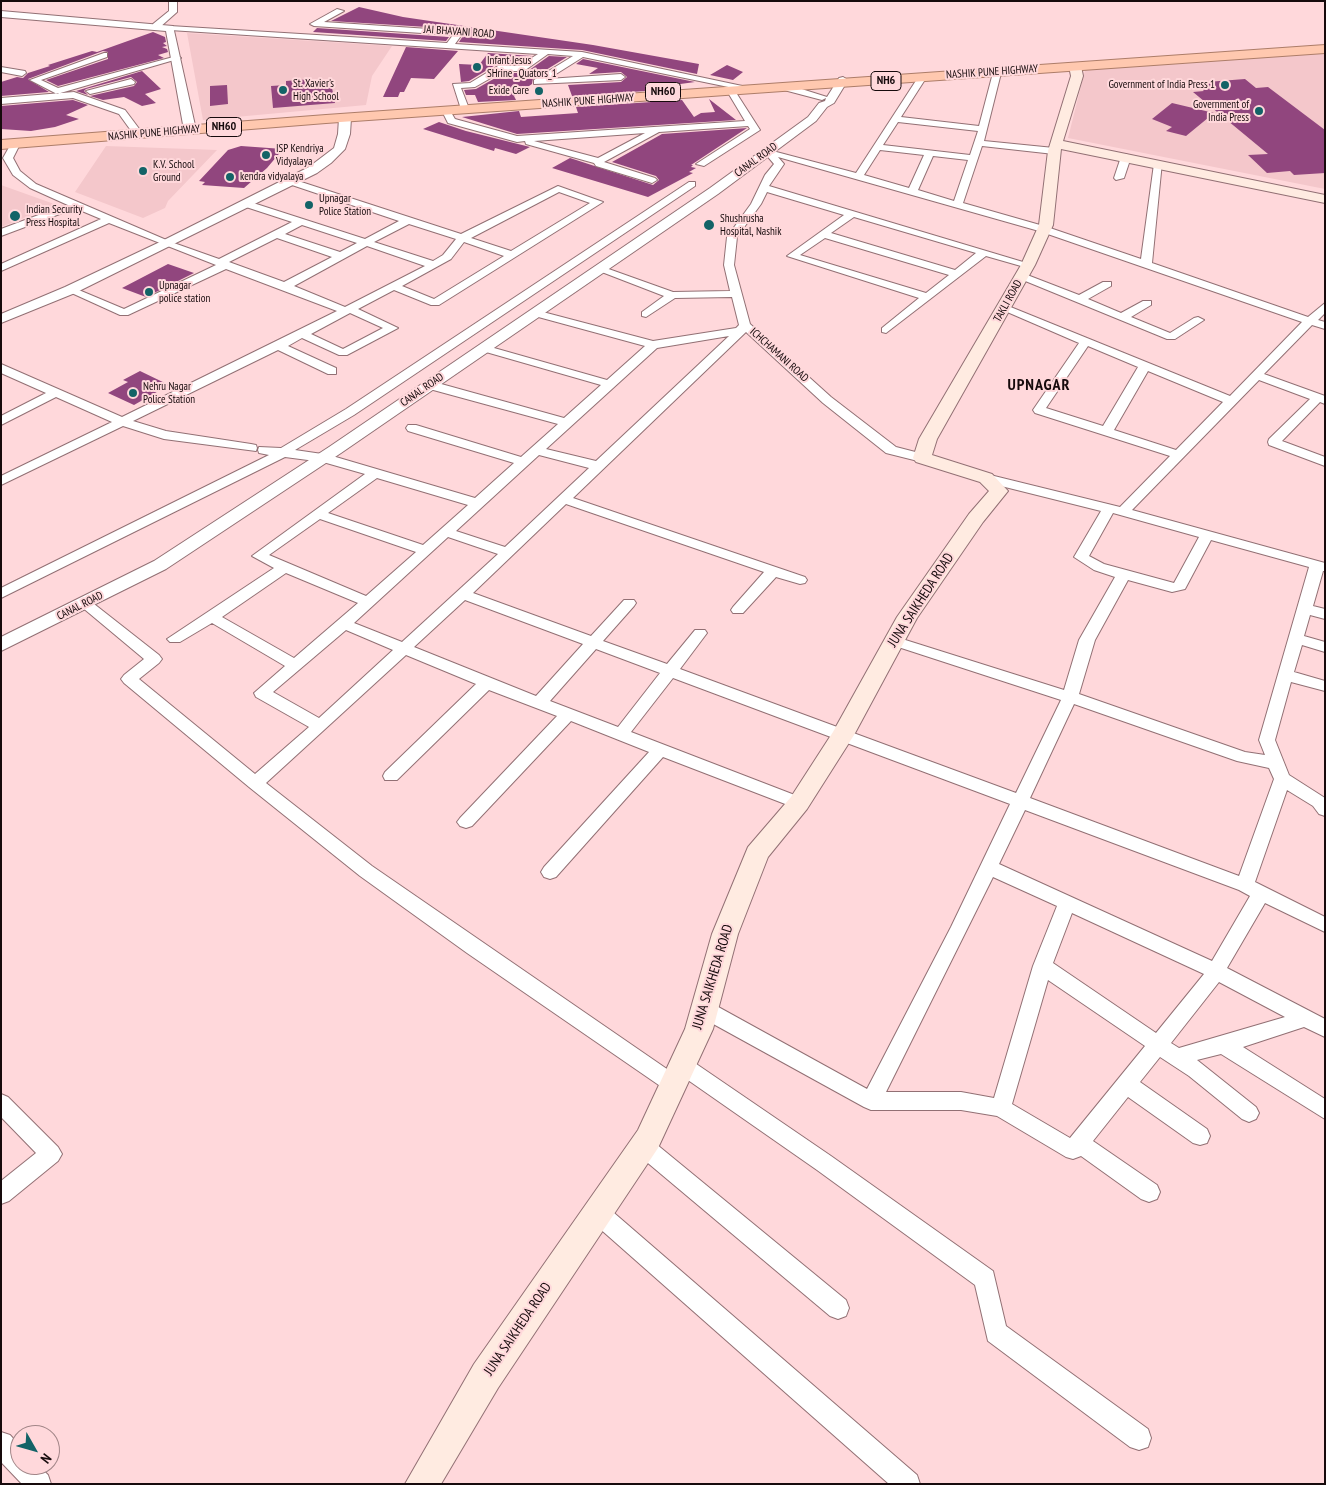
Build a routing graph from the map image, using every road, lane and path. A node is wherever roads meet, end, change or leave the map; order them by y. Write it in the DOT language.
graph roads {
  1 [pos="176,2"];
  2 [pos="340,11"];
  3 [pos="1,14"];
  4 [pos="156,26"];
  5 [pos="170,28"];
  6 [pos="450,44"];
  7 [pos="1325,47"];
  8 [pos="548,51"];
  9 [pos="582,54"];
  10 [pos="104,55"];
  11 [pos="176,58"];
  12 [pos="564,66"];
  13 [pos="1075,66"];
  14 [pos="573,68"];
  15 [pos="1,69"];
  16 [pos="583,70"];
  17 [pos="998,70"];
  18 [pos="22,73"];
  19 [pos="60,73"];
  20 [pos="77,73"];
  21 [pos="674,74"];
  22 [pos="630,76"];
  23 [pos="922,78"];
  24 [pos="131,82"];
  25 [pos="737,89"];
  26 [pos="831,89"];
  27 [pos="56,90"];
  28 [pos="74,95"];
  29 [pos="41,98"];
  30 [pos="1,101"];
  31 [pos="464,106"];
  32 [pos="446,111"];
  33 [pos="345,118"];
  34 [pos="896,119"];
  35 [pos="750,123"];
  36 [pos="190,128"];
  37 [pos="659,129"];
  38 [pos="135,130"];
  39 [pos="983,130"];
  40 [pos="517,139"];
  41 [pos="6,142"];
  42 [pos="979,143"];
  43 [pos="877,147"];
  44 [pos="1055,147"];
  45 [pos="768,151"];
  46 [pos="930,153"];
  47 [pos="1126,157"];
  48 [pos="973,158"];
  49 [pos="598,162"];
  50 [pos="700,164"];
  51 [pos="1159,164"];
  52 [pos="858,176"];
  53 [pos="1119,178"];
  54 [pos="652,180"];
  55 [pos="292,182"];
  56 [pos="692,184"];
  57 [pos="764,188"];
  58 [pos="912,192"];
  59 [pos="1325,200"];
  60 [pos="247,204"];
  61 [pos="958,204"];
  62 [pos="84,208"];
  63 [pos="852,214"];
  64 [pos="110,219"];
  65 [pos="408,220"];
  66 [pos="302,221"];
  67 [pos="1044,229"];
  68 [pos="1,233"];
  69 [pos="276,234"];
  70 [pos="823,234"];
  71 [pos="462,238"];
  72 [pos="366,243"];
  73 [pos="167,244"];
  74 [pos="984,252"];
  75 [pos="511,255"];
  76 [pos="340,256"];
  77 [pos="222,264"];
  78 [pos="434,265"];
  79 [pos="1146,265"];
  80 [pos="1,268"];
  81 [pos="599,269"];
  82 [pos="1025,271"];
  83 [pos="957,274"];
  84 [pos="1107,284"];
  85 [pos="285,286"];
  86 [pos="392,286"];
  87 [pos="70,290"];
  88 [pos="672,294"];
  89 [pos="737,294"];
  90 [pos="928,297"];
  91 [pos="1079,300"];
  92 [pos="1147,302"];
  93 [pos="1325,306"];
  94 [pos="1004,308"];
  95 [pos="347,310"];
  96 [pos="534,313"];
  97 [pos="646,314"];
  98 [pos="1122,317"];
  99 [pos="1,320"];
  100 [pos="1198,320"];
  101 [pos="1310,321"];
  102 [pos="1325,326"];
  103 [pos="742,328"];
  104 [pos="886,330"];
  105 [pos="302,334"];
  106 [pos="1085,342"];
  107 [pos="277,345"];
  108 [pos="653,345"];
  109 [pos="483,348"];
  110 [pos="1145,366"];
  111 [pos="1,368"];
  112 [pos="332,371"];
  113 [pos="1255,375"];
  114 [pos="609,384"];
  115 [pos="430,385"];
  116 [pos="55,393"];
  117 [pos="1322,399"];
  118 [pos="1230,401"];
  119 [pos="1,421"];
  120 [pos="122,422"];
  121 [pos="567,423"];
  122 [pos="412,428"];
  123 [pos="1106,432"];
  124 [pos="536,450"];
  125 [pos="282,453"];
  126 [pos="1178,455"];
  127 [pos="324,458"];
  128 [pos="922,458"];
  129 [pos="523,462"];
  130 [pos="1325,462"];
  131 [pos="598,466"];
  132 [pos="375,473"];
  133 [pos="986,478"];
  134 [pos="1,481"];
  135 [pos="563,499"];
  136 [pos="477,504"];
  137 [pos="1116,510"];
  138 [pos="318,514"];
  139 [pos="446,532"];
  140 [pos="1207,535"];
  141 [pos="424,550"];
  142 [pos="507,552"];
  143 [pos="1321,566"];
  144 [pos="285,567"];
  145 [pos="773,571"];
  146 [pos="1124,574"];
  147 [pos="800,580"];
  148 [pos="1,594"];
  149 [pos="463,594"];
  150 [pos="368,602"];
  151 [pos="84,603"];
  152 [pos="629,603"];
  153 [pos="1304,609"];
  154 [pos="738,610"];
  155 [pos="1325,614"];
  156 [pos="212,617"];
  157 [pos="344,624"];
  158 [pos="700,633"];
  159 [pos="1296,638"];
  160 [pos="175,639"];
  161 [pos="894,641"];
  162 [pos="592,644"];
  163 [pos="1,645"];
  164 [pos="1325,647"];
  165 [pos="404,648"];
  166 [pos="295,665"];
  167 [pos="670,672"];
  168 [pos="1285,675"];
  169 [pos="487,683"];
  170 [pos="1325,686"];
  171 [pos="1070,697"];
  172 [pos="539,703"];
  173 [pos="568,714"];
  174 [pos="320,726"];
  175 [pos="621,734"];
  176 [pos="844,735"];
  177 [pos="660,750"];
  178 [pos="1275,763"];
  179 [pos="391,776"];
  180 [pos="1282,779"];
  181 [pos="255,783"];
  182 [pos="1020,800"];
  183 [pos="799,803"];
  184 [pos="1325,810"];
  185 [pos="466,822"];
  186 [pos="988,867"];
  187 [pos="550,872"];
  188 [pos="1253,889"];
  189 [pos="1067,903"];
  190 [pos="1325,925"];
  191 [pos="1042,966"];
  192 [pos="1216,971"];
  193 [pos="704,1009"];
  194 [pos="1307,1018"];
  195 [pos="1325,1029"];
  196 [pos="1157,1045"];
  197 [pos="1223,1045"];
  198 [pos="1176,1057"];
  199 [pos="678,1075"];
  200 [pos="1126,1084"];
  201 [pos="870,1102"];
  202 [pos="1,1103"];
  203 [pos="1000,1108"];
  204 [pos="1325,1110"];
  205 [pos="1249,1113"];
  206 [pos="1200,1136"];
  207 [pos="1079,1143"];
  208 [pos="644,1146"];
  209 [pos="1149,1192"];
  210 [pos="1,1194"];
  211 [pos="598,1213"];
  212 [pos="838,1308"];
  213 [pos="1139,1438"];
  214 [pos="1,1444"];
  215 [pos="10,1453"];
  216 [pos="428,1481"];
  217 [pos="908,1484"];
  1 -- 4 [label="street"];
  2 -- 6 [label="street"];
  3 -- 4 [label="street, JAI BHAVANI ROAD"];
  4 -- 5 [label="street, JAI BHAVANI ROAD"];
  5 -- 6 [label="street, JAI BHAVANI ROAD"];
  5 -- 11 [label="street"];
  6 -- 8 [label="street, JAI BHAVANI ROAD"];
  7 -- 13 [label="highway, NASHIK PUNE HIGHWAY / NH6"];
  7 -- 17 [label="highway, NASHIK PUNE HIGHWAY / NH60"];
  8 -- 9 [label="street, JAI BHAVANI ROAD"];
  8 -- 31 [label="street"];
  9 -- 12 [label="street"];
  9 -- 21 [label="street, JAI BHAVANI ROAD"];
  10 -- 19 [label="street"];
  11 -- 27 [label="street"];
  11 -- 36 [label="street"];
  12 -- 14 [label="street"];
  12 -- 22 [label="street"];
  13 -- 17 [label="highway, NASHIK PUNE HIGHWAY / NH6"];
  13 -- 44 [label="main road, TAKLI ROAD"];
  15 -- 18 [label="street"];
  16 -- 22 [label="street"];
  17 -- 23 [label="highway, NASHIK PUNE HIGHWAY / NH6"];
  17 -- 26 [label="highway, NASHIK PUNE HIGHWAY / NH60"];
  17 -- 39 [label="street"];
  19 -- 20 [label="street"];
  19 -- 27 [label="street"];
  21 -- 22 [label="street"];
  21 -- 25 [label="street, JAI BHAVANI ROAD"];
  23 -- 26 [label="highway, NASHIK PUNE HIGHWAY / NH6"];
  23 -- 34 [label="street"];
  24 -- 28 [label="street"];
  25 -- 26 [label="highway, NASHIK PUNE HIGHWAY / NH60"];
  25 -- 26 [label="highway, NASHIK PUNE HIGHWAY / NH6"];
  25 -- 31 [label="highway, NASHIK PUNE HIGHWAY / NH60"];
  25 -- 32 [label="highway, NASHIK PUNE HIGHWAY / NH6"];
  25 -- 35 [label="street"];
  26 -- 45 [label="street, CANAL ROAD"];
  27 -- 29 [label="street"];
  28 -- 29 [label="street"];
  28 -- 38 [label="street"];
  29 -- 30 [label="street"];
  31 -- 36 [label="highway, NASHIK PUNE HIGHWAY / NH60"];
  32 -- 33 [label="highway, NASHIK PUNE HIGHWAY / NH60"];
  32 -- 40 [label="street"];
  33 -- 36 [label="highway, NASHIK PUNE HIGHWAY / NH60"];
  33 -- 55 [label="street"];
  34 -- 39 [label="street"];
  34 -- 43 [label="street"];
  35 -- 37 [label="street"];
  35 -- 50 [label="street"];
  36 -- 38 [label="highway, NASHIK PUNE HIGHWAY / NH60"];
  36 -- 41 [label="highway, NASHIK PUNE HIGHWAY / NH60"];
  37 -- 40 [label="street"];
  37 -- 49 [label="street"];
  38 -- 41 [label="highway, NASHIK PUNE HIGHWAY / NH60"];
  39 -- 42 [label="street"];
  40 -- 49 [label="street"];
  41 -- 62 [label="street"];
  42 -- 44 [label="street"];
  42 -- 48 [label="street"];
  43 -- 46 [label="street"];
  43 -- 52 [label="street"];
  44 -- 47 [label="main road"];
  44 -- 67 [label="main road, TAKLI ROAD"];
  45 -- 52 [label="street"];
  45 -- 57 [label="street, ICHCHAMANI ROAD"];
  45 -- 81 [label="street, CANAL ROAD"];
  46 -- 48 [label="street"];
  46 -- 58 [label="street"];
  47 -- 51 [label="main road"];
  47 -- 53 [label="street"];
  48 -- 61 [label="street"];
  49 -- 54 [label="street"];
  51 -- 59 [label="main road"];
  51 -- 79 [label="street"];
  52 -- 58 [label="street"];
  55 -- 60 [label="street"];
  55 -- 65 [label="street"];
  56 -- 125 [label="street"];
  57 -- 63 [label="street"];
  57 -- 89 [label="street, ICHCHAMANI ROAD"];
  58 -- 61 [label="street"];
  60 -- 66 [label="street"];
  60 -- 73 [label="street"];
  61 -- 67 [label="street"];
  62 -- 64 [label="street"];
  62 -- 68 [label="street"];
  63 -- 70 [label="street"];
  63 -- 74 [label="street"];
  64 -- 73 [label="street"];
  64 -- 80 [label="street"];
  65 -- 71 [label="street"];
  65 -- 72 [label="street"];
  66 -- 69 [label="street"];
  66 -- 72 [label="street"];
  67 -- 79 [label="street"];
  67 -- 82 [label="main road, TAKLI ROAD"];
  69 -- 76 [label="street"];
  69 -- 77 [label="street"];
  70 -- 83 [label="street"];
  70 -- 90 [label="street"];
  71 -- 75 [label="street"];
  71 -- 75 [label="street"];
  71 -- 78 [label="street"];
  72 -- 76 [label="street"];
  72 -- 78 [label="street"];
  73 -- 77 [label="street"];
  73 -- 87 [label="street"];
  74 -- 82 [label="street"];
  74 -- 83 [label="street"];
  75 -- 86 [label="street"];
  76 -- 85 [label="street"];
  77 -- 85 [label="street"];
  77 -- 87 [label="street"];
  78 -- 86 [label="street"];
  79 -- 101 [label="street"];
  81 -- 88 [label="street"];
  81 -- 96 [label="street, CANAL ROAD"];
  82 -- 91 [label="street"];
  82 -- 94 [label="main road, TAKLI ROAD"];
  83 -- 90 [label="street"];
  84 -- 91 [label="street"];
  85 -- 95 [label="street"];
  86 -- 95 [label="street"];
  87 -- 99 [label="street"];
  88 -- 89 [label="street"];
  88 -- 97 [label="street"];
  89 -- 103 [label="street, ICHCHAMANI ROAD"];
  90 -- 104 [label="street"];
  91 -- 98 [label="street"];
  92 -- 98 [label="street"];
  93 -- 101 [label="street"];
  94 -- 106 [label="street"];
  94 -- 128 [label="main road, TAKLI ROAD"];
  95 -- 105 [label="street"];
  95 -- 105 [label="street"];
  96 -- 108 [label="street"];
  96 -- 109 [label="street, CANAL ROAD"];
  98 -- 100 [label="street"];
  101 -- 102 [label="street"];
  101 -- 113 [label="street"];
  103 -- 108 [label="street"];
  103 -- 128 [label="street, ICHCHAMANI ROAD"];
  103 -- 131 [label="street"];
  105 -- 107 [label="street"];
  106 -- 110 [label="street"];
  106 -- 123 [label="street"];
  107 -- 112 [label="street"];
  107 -- 120 [label="street"];
  108 -- 114 [label="street"];
  109 -- 114 [label="street"];
  109 -- 115 [label="street, CANAL ROAD"];
  110 -- 118 [label="street"];
  110 -- 123 [label="street"];
  111 -- 116 [label="street"];
  113 -- 117 [label="street"];
  113 -- 118 [label="street"];
  114 -- 121 [label="street"];
  115 -- 121 [label="street"];
  115 -- 127 [label="street, CANAL ROAD"];
  116 -- 119 [label="street"];
  116 -- 120 [label="street"];
  117 -- 130 [label="street"];
  118 -- 126 [label="street"];
  120 -- 125 [label="street"];
  120 -- 134 [label="street"];
  121 -- 124 [label="street"];
  122 -- 129 [label="street"];
  123 -- 126 [label="street"];
  124 -- 129 [label="street"];
  124 -- 131 [label="street"];
  125 -- 127 [label="street"];
  125 -- 148 [label="street"];
  126 -- 137 [label="street"];
  127 -- 132 [label="street"];
  127 -- 151 [label="street, CANAL ROAD"];
  128 -- 133 [label="main road"];
  129 -- 136 [label="street"];
  131 -- 135 [label="street"];
  132 -- 136 [label="street"];
  132 -- 138 [label="street"];
  133 -- 137 [label="street"];
  133 -- 161 [label="main road, JUNA SAIKHEDA ROAD"];
  135 -- 142 [label="street"];
  135 -- 145 [label="street"];
  136 -- 139 [label="street"];
  137 -- 140 [label="street"];
  137 -- 146 [label="street"];
  138 -- 141 [label="street"];
  138 -- 144 [label="street"];
  139 -- 141 [label="street"];
  139 -- 142 [label="street"];
  140 -- 143 [label="street"];
  140 -- 146 [label="street"];
  141 -- 150 [label="street"];
  142 -- 149 [label="street"];
  143 -- 153 [label="street"];
  144 -- 150 [label="street"];
  144 -- 156 [label="street"];
  145 -- 147 [label="street"];
  145 -- 154 [label="street"];
  146 -- 171 [label="street"];
  149 -- 162 [label="street"];
  149 -- 165 [label="street"];
  150 -- 157 [label="street"];
  151 -- 163 [label="street, CANAL ROAD"];
  151 -- 181 [label="street"];
  152 -- 162 [label="street"];
  153 -- 155 [label="street"];
  153 -- 159 [label="street"];
  156 -- 160 [label="street"];
  156 -- 166 [label="street"];
  157 -- 165 [label="street"];
  157 -- 166 [label="street"];
  158 -- 167 [label="street"];
  159 -- 164 [label="street"];
  159 -- 168 [label="street"];
  161 -- 171 [label="street"];
  161 -- 176 [label="main road, JUNA SAIKHEDA ROAD"];
  162 -- 167 [label="street"];
  162 -- 172 [label="street"];
  165 -- 169 [label="street"];
  165 -- 174 [label="street"];
  166 -- 174 [label="street"];
  167 -- 175 [label="street"];
  167 -- 176 [label="street"];
  168 -- 170 [label="street"];
  168 -- 178 [label="street"];
  169 -- 172 [label="street"];
  169 -- 179 [label="street"];
  171 -- 178 [label="street"];
  171 -- 182 [label="street"];
  172 -- 173 [label="street"];
  173 -- 175 [label="street"];
  173 -- 185 [label="street"];
  174 -- 181 [label="street"];
  175 -- 177 [label="street"];
  176 -- 182 [label="street"];
  176 -- 183 [label="main road, JUNA SAIKHEDA ROAD"];
  177 -- 183 [label="street"];
  177 -- 187 [label="street"];
  178 -- 180 [label="street"];
  180 -- 184 [label="street"];
  180 -- 188 [label="street"];
  181 -- 199 [label="street"];
  182 -- 186 [label="street"];
  182 -- 188 [label="street"];
  183 -- 193 [label="main road, JUNA SAIKHEDA ROAD"];
  186 -- 189 [label="street"];
  186 -- 201 [label="street"];
  188 -- 190 [label="street"];
  188 -- 192 [label="street"];
  189 -- 191 [label="street"];
  189 -- 192 [label="street"];
  191 -- 196 [label="street"];
  191 -- 203 [label="street"];
  192 -- 194 [label="street"];
  192 -- 196 [label="street"];
  193 -- 199 [label="main road, JUNA SAIKHEDA ROAD"];
  193 -- 201 [label="street"];
  194 -- 195 [label="street"];
  194 -- 197 [label="street"];
  196 -- 198 [label="street"];
  196 -- 200 [label="street"];
  197 -- 198 [label="street"];
  197 -- 204 [label="street"];
  198 -- 205 [label="street"];
  199 -- 208 [label="main road, JUNA SAIKHEDA ROAD"];
  199 -- 213 [label="street"];
  200 -- 206 [label="street"];
  200 -- 207 [label="street"];
  201 -- 203 [label="street"];
  202 -- 210 [label="street"];
  203 -- 207 [label="street"];
  207 -- 209 [label="street"];
  208 -- 211 [label="main road, JUNA SAIKHEDA ROAD"];
  208 -- 212 [label="street"];
  211 -- 216 [label="main road, JUNA SAIKHEDA ROAD"];
  211 -- 217 [label="street"];
  214 -- 215 [label="street"];
}
